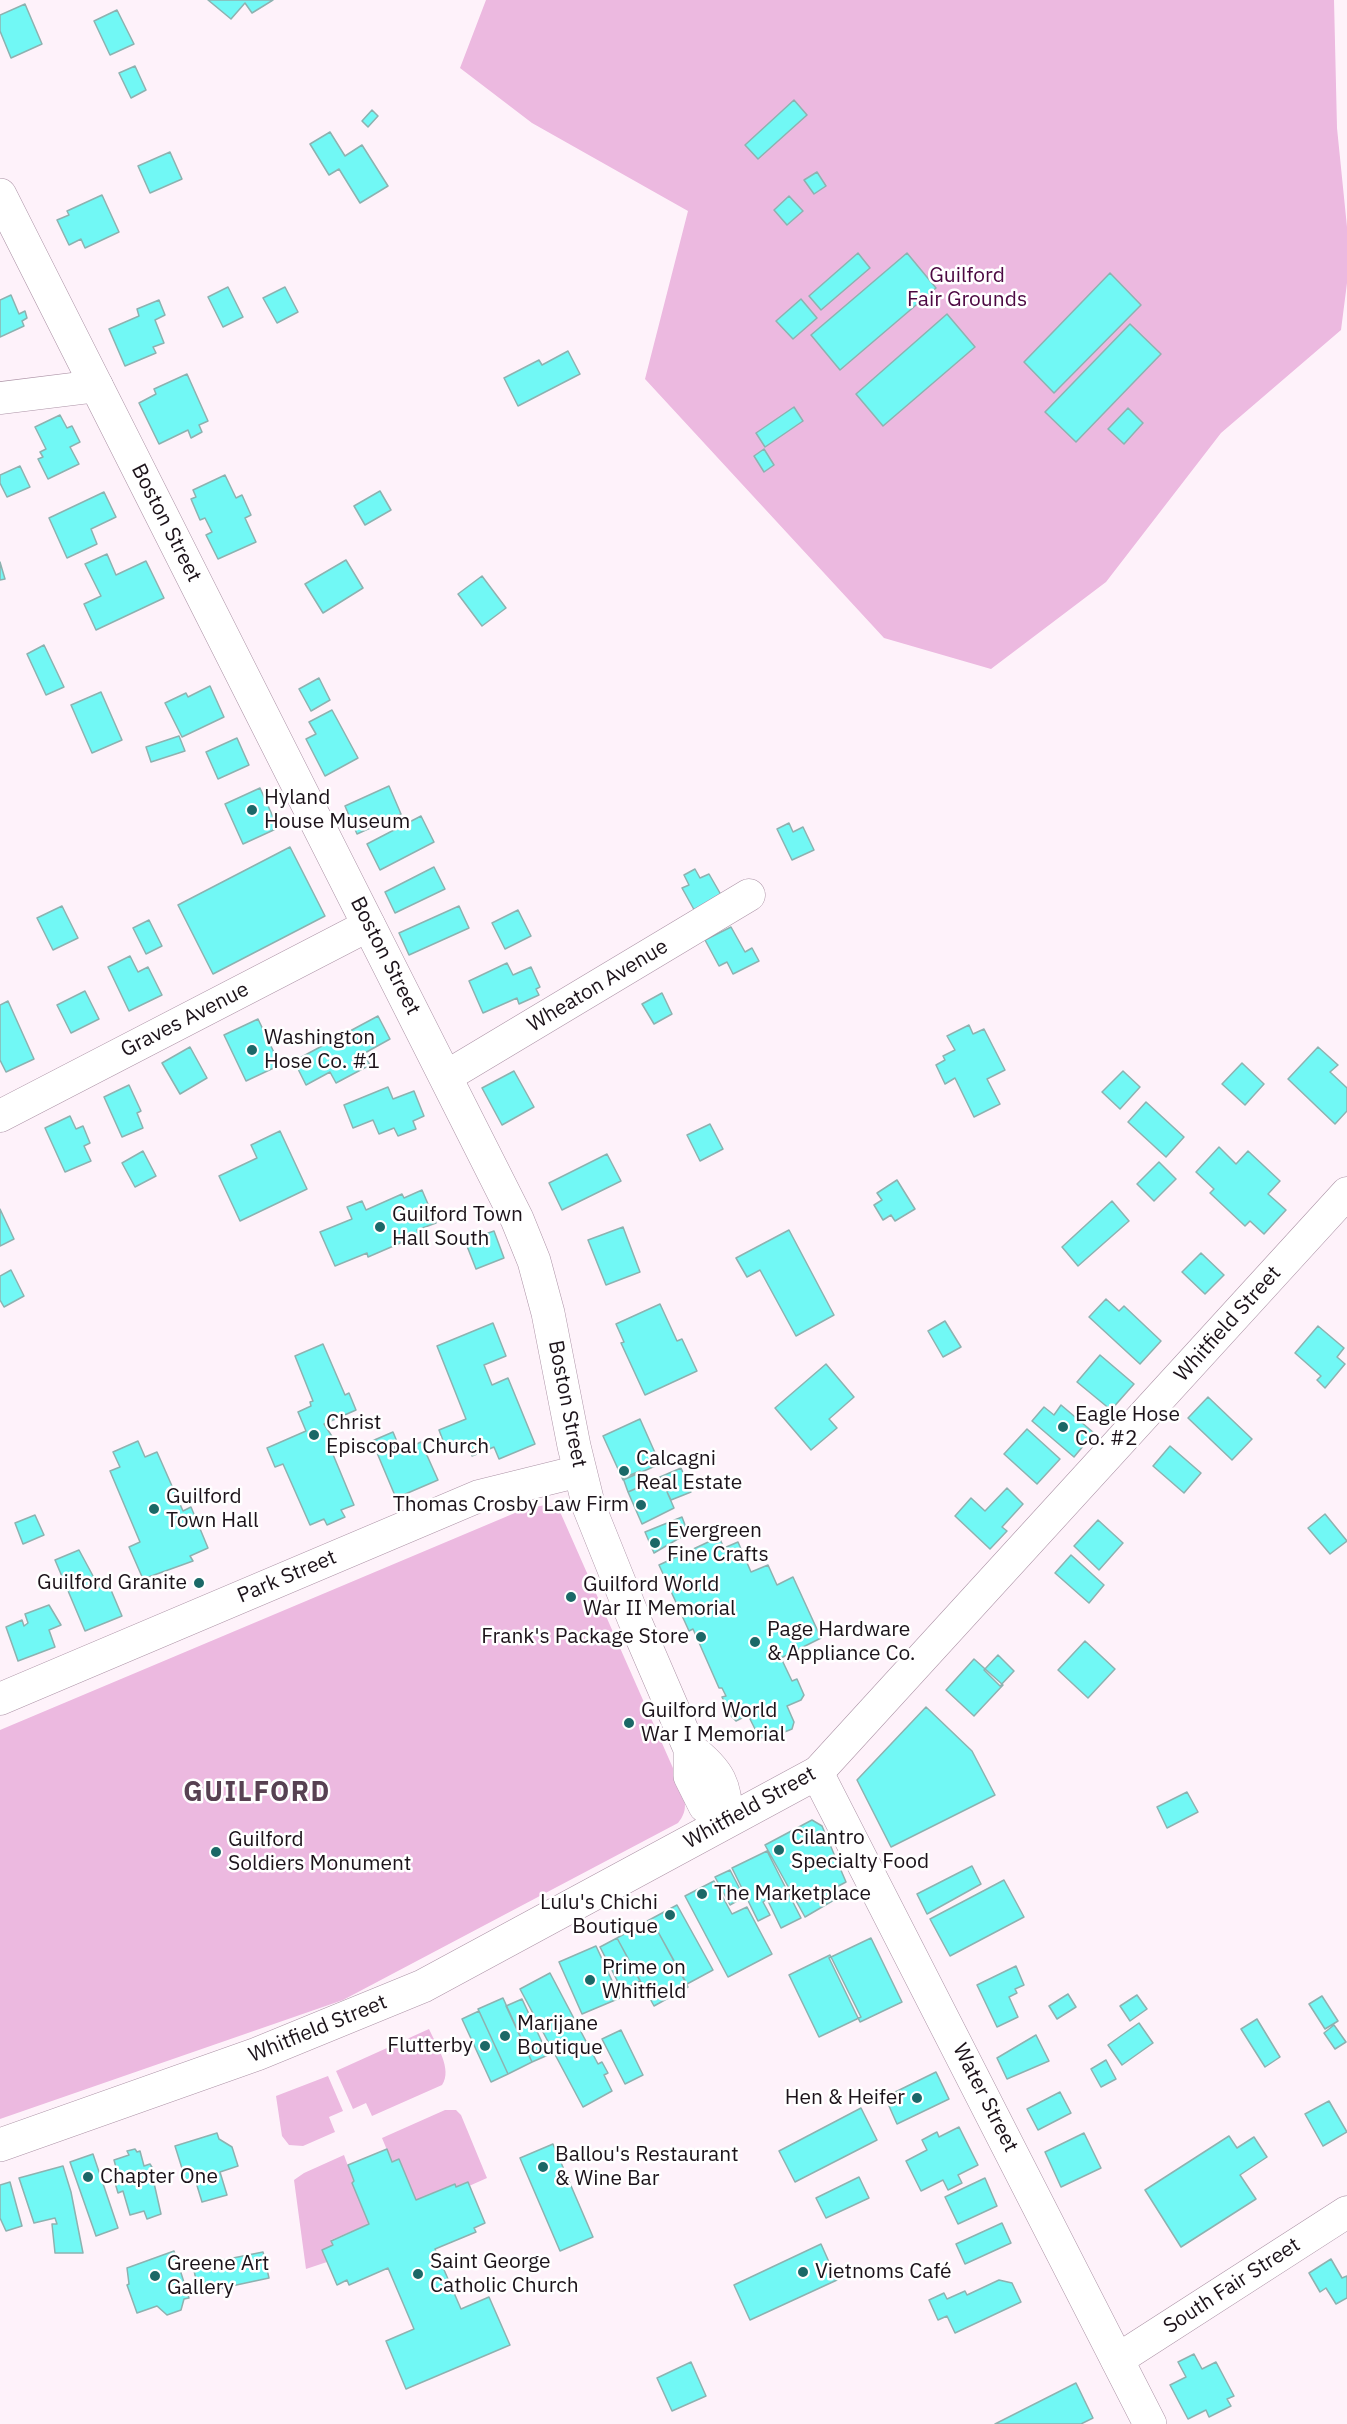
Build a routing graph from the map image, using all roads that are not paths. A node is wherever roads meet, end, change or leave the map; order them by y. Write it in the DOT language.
graph roads {
  1 [pos="0,195"];
  2 [pos="97,386"];
  3 [pos="0,398"];
  4 [pos="749,895"];
  5 [pos="369,924"];
  6 [pos="447,1076"];
  7 [pos="0,1116"];
  8 [pos="1347,1193"];
  9 [pos="580,1471"];
  10 [pos="0,1699"];
  11 [pos="817,1773"];
  12 [pos="726,1822"];
  13 [pos="0,2145"];
  14 [pos="1347,2212"];
  15 [pos="1117,2360"];
  16 [pos="1150,2424"];
  1 -- 2 [label="main road, Boston Street"];
  2 -- 3 [label="street"];
  2 -- 5 [label="main road, Boston Street"];
  4 -- 6 [label="street, Wheaton Avenue"];
  5 -- 6 [label="main road, Boston Street"];
  5 -- 7 [label="street, Graves Avenue"];
  6 -- 9 [label="main road, Boston Street"];
  8 -- 11 [label="street, Whitfield Street"];
  9 -- 10 [label="street, Park Street"];
  9 -- 12 [label="main road, Boston Street"];
  11 -- 12 [label="main road, Whitfield Street"];
  11 -- 15 [label="main road, Water Street"];
  12 -- 13 [label="main road, Whitfield Street"];
  14 -- 15 [label="street, South Fair Street"];
  15 -- 16 [label="main road, Water Street"];
}
